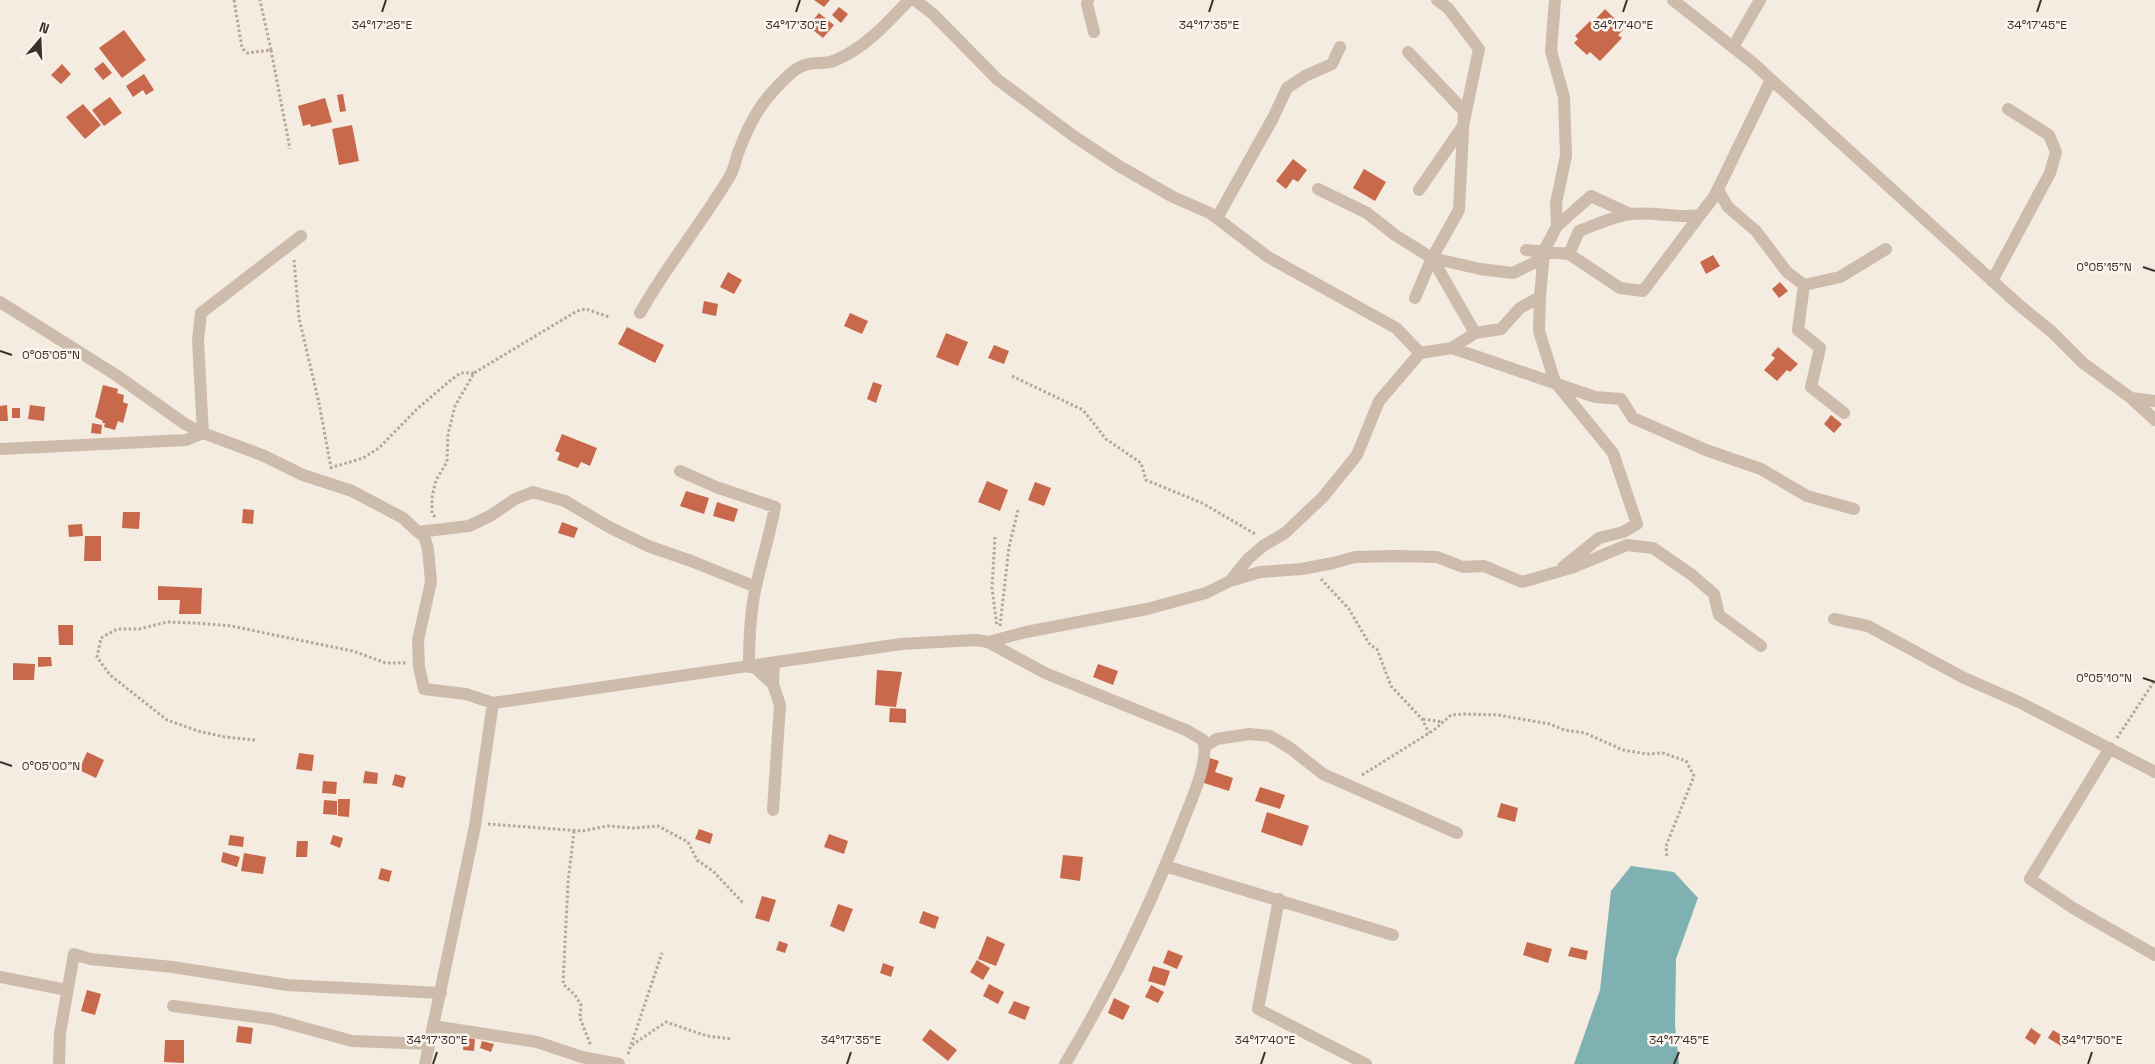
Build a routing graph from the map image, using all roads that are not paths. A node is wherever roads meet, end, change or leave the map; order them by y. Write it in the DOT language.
graph roads {
  1 [pos="909,0"];
  2 [pos="915,0"];
  3 [pos="1088,0"];
  4 [pos="1437,0"];
  5 [pos="1555,0"];
  6 [pos="1673,0"];
  7 [pos="1760,0"];
  8 [pos="1094,32"];
  9 [pos="1340,47"];
  10 [pos="1733,47"];
  11 [pos="1408,52"];
  12 [pos="1771,80"];
  13 [pos="2008,109"];
  14 [pos="1463,126"];
  15 [pos="1318,190"];
  16 [pos="1419,190"];
  17 [pos="1718,190"];
  18 [pos="1630,214"];
  19 [pos="1700,215"];
  20 [pos="1217,218"];
  21 [pos="1557,226"];
  22 [pos="297,240"];
  23 [pos="1886,249"];
  24 [pos="1526,250"];
  25 [pos="1568,254"];
  26 [pos="1544,255"];
  27 [pos="1432,258"];
  28 [pos="1992,281"];
  29 [pos="1804,285"];
  30 [pos="1540,297"];
  31 [pos="1415,298"];
  32 [pos="0,302"];
  33 [pos="640,313"];
  34 [pos="1475,333"];
  35 [pos="1452,348"];
  36 [pos="1420,354"];
  37 [pos="1555,382"];
  38 [pos="2131,398"];
  39 [pos="2155,401"];
  40 [pos="1844,412"];
  41 [pos="2155,420"];
  42 [pos="203,433"];
  43 [pos="0,449"];
  44 [pos="680,471"];
  45 [pos="1854,509"];
  46 [pos="418,532"];
  47 [pos="1556,572"];
  48 [pos="1230,581"];
  49 [pos="756,588"];
  50 [pos="1834,618"];
  51 [pos="993,640"];
  52 [pos="1761,646"];
  53 [pos="774,663"];
  54 [pos="751,666"];
  55 [pos="773,684"];
  56 [pos="493,703"];
  57 [pos="1205,746"];
  58 [pos="2110,748"];
  59 [pos="2155,772"];
  60 [pos="773,810"];
  61 [pos="1457,833"];
  62 [pos="1166,866"];
  63 [pos="1279,899"];
  64 [pos="1393,934"];
  65 [pos="2155,955"];
  66 [pos="0,978"];
  67 [pos="67,990"];
  68 [pos="441,993"];
  69 [pos="173,1006"];
  70 [pos="434,1026"];
  71 [pos="430,1044"];
  72 [pos="623,1061"];
  73 [pos="59,1064"];
  74 [pos="425,1064"];
  75 [pos="1065,1064"];
  76 [pos="1366,1064"];
  1 -- 33 [label="street"];
  2 -- 20 [label="street"];
  3 -- 8 [label="street"];
  4 -- 14 [label="street"];
  5 -- 21 [label="street"];
  6 -- 10 [label="street"];
  7 -- 10 [label="street"];
  9 -- 20 [label="street"];
  10 -- 12 [label="street"];
  11 -- 14 [label="street"];
  12 -- 17 [label="street"];
  12 -- 28 [label="street"];
  13 -- 28 [label="street"];
  14 -- 16 [label="street"];
  14 -- 27 [label="street"];
  15 -- 27 [label="street"];
  17 -- 19 [label="street"];
  17 -- 29 [label="street"];
  18 -- 19 [label="street"];
  18 -- 21 [label="street"];
  18 -- 25 [label="street"];
  19 -- 25 [label="street"];
  20 -- 36 [label="street"];
  21 -- 26 [label="street"];
  22 -- 42 [label="street"];
  23 -- 29 [label="street"];
  24 -- 26 [label="street"];
  25 -- 26 [label="street"];
  26 -- 27 [label="street"];
  26 -- 30 [label="street"];
  27 -- 31 [label="street"];
  27 -- 34 [label="street"];
  28 -- 38 [label="street"];
  29 -- 40 [label="street"];
  30 -- 34 [label="street"];
  30 -- 37 [label="street"];
  32 -- 42 [label="street"];
  34 -- 35 [label="street"];
  35 -- 36 [label="street"];
  35 -- 37 [label="street"];
  36 -- 48 [label="street"];
  37 -- 45 [label="street"];
  37 -- 47 [label="street"];
  38 -- 39 [label="street"];
  38 -- 41 [label="street"];
  42 -- 43 [label="street"];
  42 -- 46 [label="street"];
  44 -- 49 [label="street"];
  46 -- 49 [label="street"];
  46 -- 56 [label="street"];
  47 -- 48 [label="street"];
  47 -- 52 [label="street"];
  48 -- 51 [label="street"];
  49 -- 54 [label="street"];
  50 -- 58 [label="street"];
  51 -- 53 [label="street"];
  51 -- 57 [label="street"];
  53 -- 54 [label="street"];
  53 -- 55 [label="street"];
  54 -- 55 [label="street"];
  54 -- 56 [label="street"];
  55 -- 60 [label="street"];
  56 -- 68 [label="street"];
  57 -- 61 [label="street"];
  57 -- 62 [label="street"];
  58 -- 59 [label="street"];
  58 -- 65 [label="street"];
  62 -- 63 [label="street"];
  62 -- 75 [label="street"];
  63 -- 64 [label="street"];
  63 -- 76 [label="street"];
  66 -- 67 [label="street"];
  67 -- 68 [label="street"];
  67 -- 73 [label="street"];
  68 -- 70 [label="street"];
  69 -- 71 [label="street"];
  70 -- 71 [label="street"];
  70 -- 72 [label="street"];
  71 -- 74 [label="street"];
}
